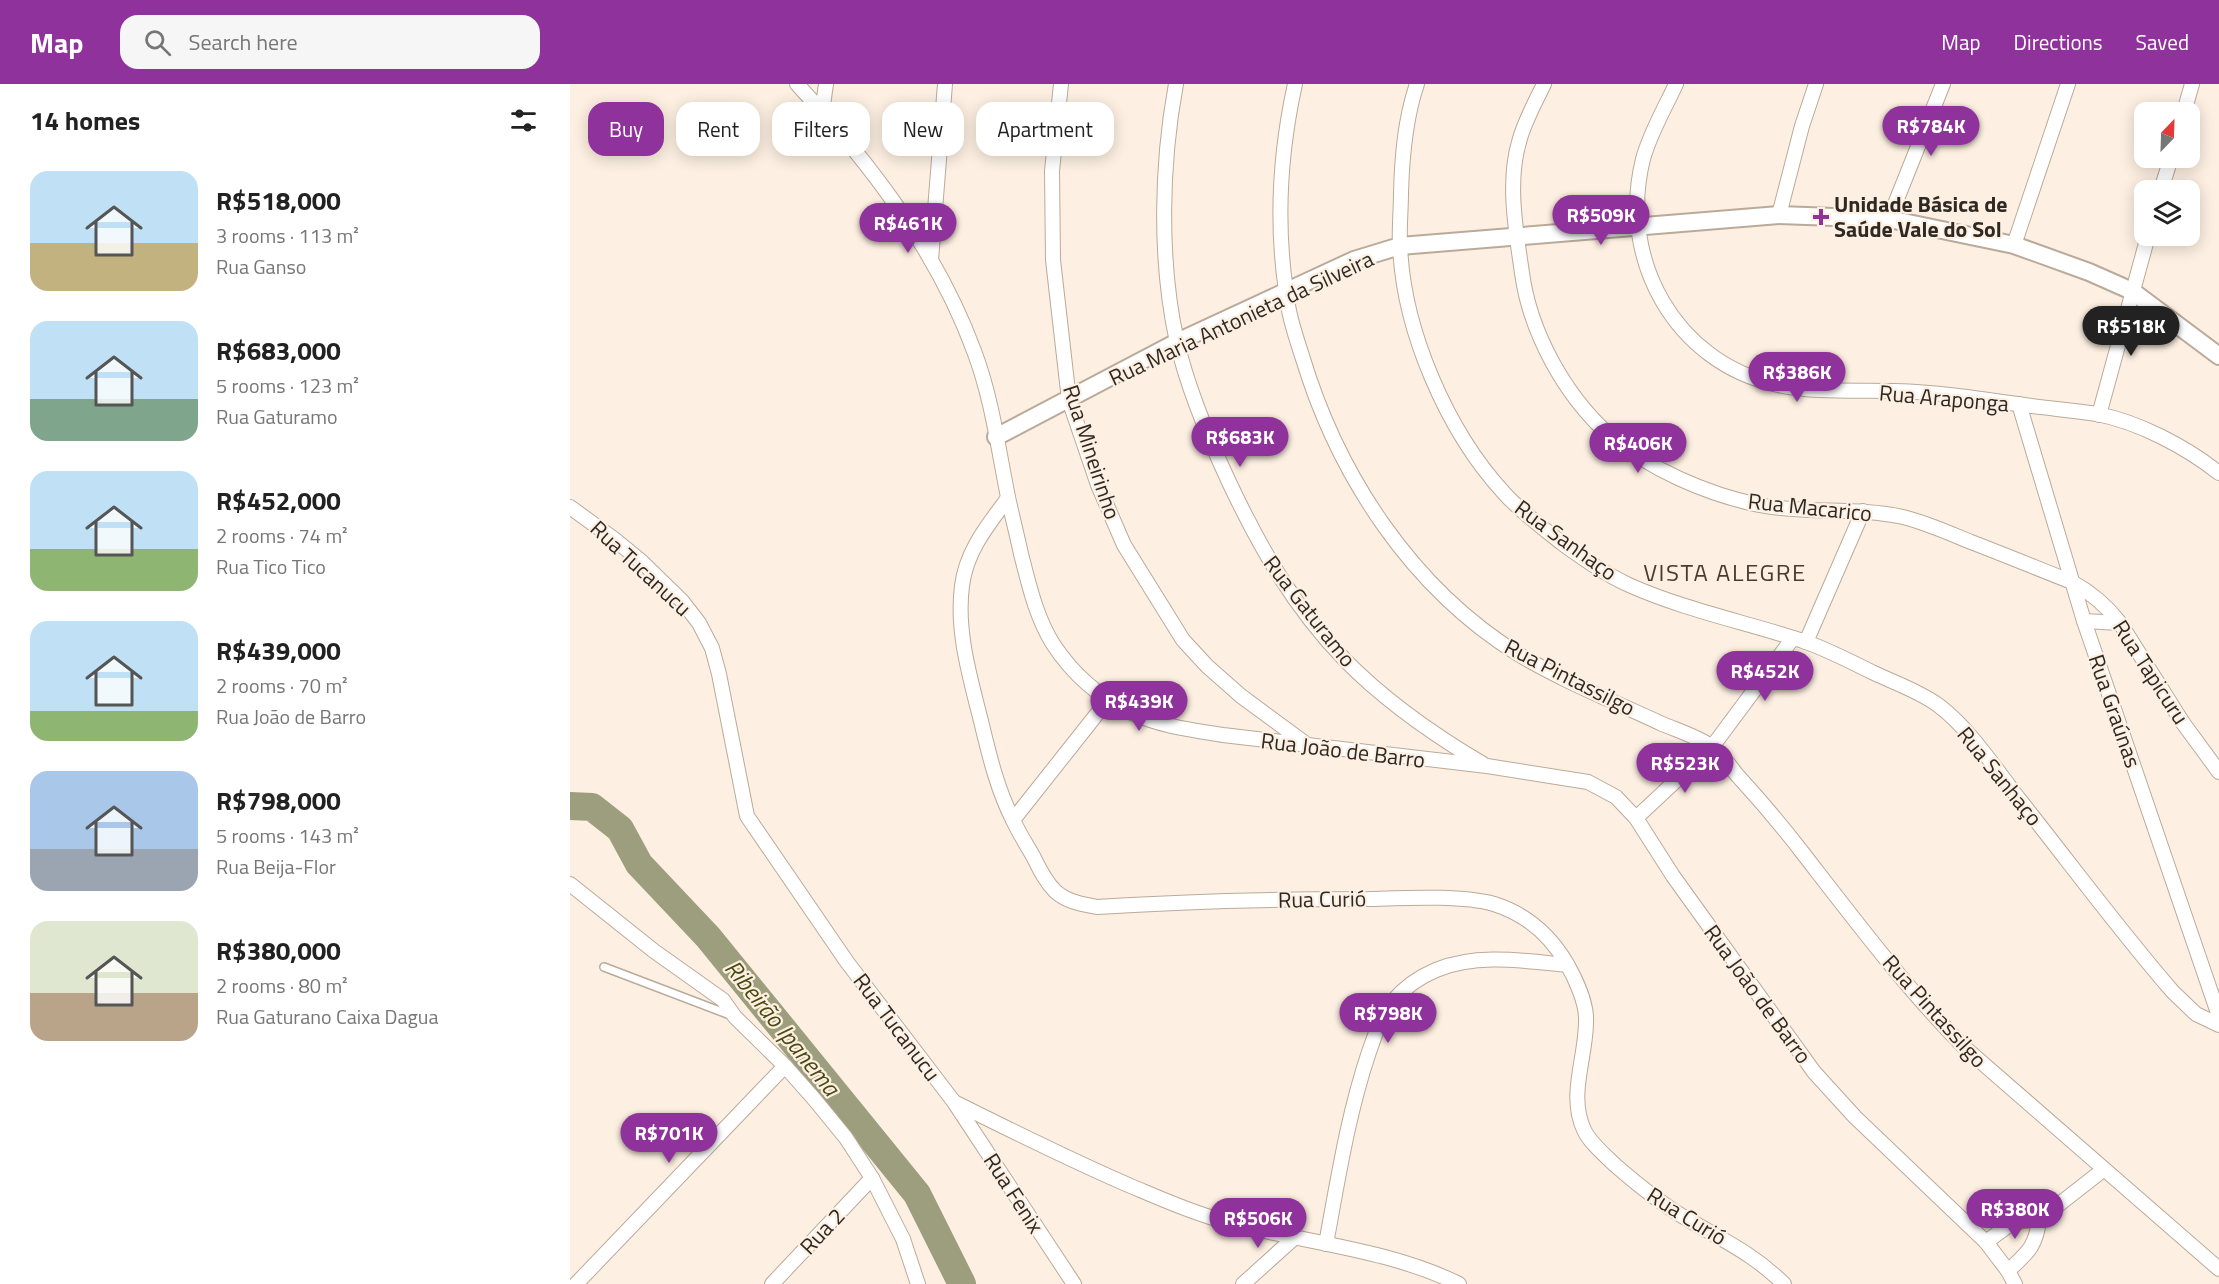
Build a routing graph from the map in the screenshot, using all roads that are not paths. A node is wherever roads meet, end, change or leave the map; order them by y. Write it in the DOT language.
graph roads {
  1 [pos="797,84"];
  2 [pos="826,84"];
  3 [pos="945,84"];
  4 [pos="1061,84"];
  5 [pos="1176,84"];
  6 [pos="1295,84"];
  7 [pos="1417,84"];
  8 [pos="1544,84"];
  9 [pos="1676,84"];
  10 [pos="1816,84"];
  11 [pos="1944,84"];
  12 [pos="2068,84"];
  13 [pos="2192,84"];
  14 [pos="813,102"];
  15 [pos="823,102"];
  16 [pos="2187,102"];
  17 [pos="859,156"];
  18 [pos="1779,215"];
  19 [pos="1890,219"];
  20 [pos="1637,225"];
  21 [pos="1517,236"];
  22 [pos="2014,245"];
  23 [pos="1400,246"];
  24 [pos="2145,246"];
  25 [pos="931,260"];
  26 [pos="2132,291"];
  27 [pos="1286,293"];
  28 [pos="1177,342"];
  29 [pos="2219,356"];
  30 [pos="1069,400"];
  31 [pos="2019,404"];
  32 [pos="2099,415"];
  33 [pos="996,437"];
  34 [pos="2219,473"];
  35 [pos="1008,498"];
  36 [pos="570,507"];
  37 [pos="1863,511"];
  38 [pos="2072,582"];
  39 [pos="2085,621"];
  40 [pos="2120,623"];
  41 [pos="1800,640"];
  42 [pos="1108,700"];
  43 [pos="1307,746"];
  44 [pos="1712,747"];
  45 [pos="1487,766"];
  46 [pos="2219,772"];
  47 [pos="1636,818"];
  48 [pos="1013,820"];
  49 [pos="570,884"];
  50 [pos="1567,965"];
  51 [pos="604,967"];
  52 [pos="2219,1016"];
  53 [pos="735,1017"];
  54 [pos="2219,1025"];
  55 [pos="785,1066"];
  56 [pos="954,1102"];
  57 [pos="2103,1170"];
  58 [pos="872,1178"];
  59 [pos="2039,1220"];
  60 [pos="1294,1238"];
  61 [pos="1986,1242"];
  62 [pos="1326,1244"];
  63 [pos="2219,1269"];
  64 [pos="2008,1271"];
  65 [pos="576,1284"];
  66 [pos="772,1284"];
  67 [pos="918,1284"];
  68 [pos="1074,1284"];
  69 [pos="1242,1284"];
  70 [pos="1459,1284"];
  71 [pos="1784,1284"];
  72 [pos="2015,1284"];
  1 -- 14 [label="street, Rua João de Barro"];
  2 -- 15 [label="street"];
  3 -- 25 [label="street"];
  4 -- 30 [label="street, Rua Mineirinho"];
  5 -- 28 [label="street, Rua Gaturamo"];
  6 -- 27 [label="street, Rua Pintassilgo"];
  7 -- 23 [label="street, Rua Sanhaço"];
  8 -- 21 [label="street, Rua Macarico"];
  9 -- 20 [label="street, Rua Araponga"];
  10 -- 18 [label="street"];
  11 -- 19 [label="street"];
  12 -- 22 [label="street"];
  13 -- 16 [label="street"];
  17 -- 25 [label="street, Rua João de Barro"];
  18 -- 19 [label="street, Rua Maria Antonieta da Silveira"];
  18 -- 20 [label="street, Rua Maria Antonieta da Silveira"];
  19 -- 22 [label="street, Rua Maria Antonieta da Silveira"];
  20 -- 21 [label="street, Rua Maria Antonieta da Silveira"];
  20 -- 31 [label="street, Rua Araponga"];
  21 -- 23 [label="street, Rua Maria Antonieta da Silveira"];
  21 -- 37 [label="street, Rua Macarico"];
  22 -- 26 [label="street, Rua Maria Antonieta da Silveira"];
  23 -- 27 [label="street, Rua Maria Antonieta da Silveira"];
  23 -- 41 [label="street, Rua Sanhaço"];
  24 -- 26 [label="street"];
  25 -- 33 [label="street, Rua João de Barro"];
  26 -- 29 [label="street, Rua Maria Antonieta da Silveira"];
  26 -- 32 [label="street"];
  27 -- 28 [label="street, Rua Maria Antonieta da Silveira"];
  27 -- 44 [label="street, Rua Pintassilgo"];
  28 -- 30 [label="street, Rua Maria Antonieta da Silveira"];
  28 -- 45 [label="street, Rua Gaturamo"];
  30 -- 33 [label="street, Rua Maria Antonieta da Silveira"];
  30 -- 43 [label="street, Rua Mineirinho"];
  31 -- 32 [label="street, Rua Araponga"];
  31 -- 38 [label="street, Rua Graúnas"];
  32 -- 34 [label="street, Rua Araponga"];
  33 -- 35 [label="street, Rua João de Barro"];
  35 -- 42 [label="street, Rua João de Barro"];
  35 -- 48 [label="street, Rua Curió"];
  36 -- 56 [label="street, Rua Tucanucu"];
  37 -- 38 [label="street, Rua Macarico"];
  37 -- 41 [label="street"];
  38 -- 39 [label="street, Rua Graúnas"];
  38 -- 40 [label="street, Rua Tapicuru"];
  39 -- 40 [label="street"];
  39 -- 52 [label="street, Rua Graúnas"];
  40 -- 46 [label="street, Rua Tapicuru"];
  41 -- 44 [label="street"];
  41 -- 54 [label="street, Rua Sanhaço"];
  42 -- 43 [label="street, Rua João de Barro"];
  42 -- 48 [label="street"];
  43 -- 45 [label="street, Rua João de Barro"];
  44 -- 47 [label="street"];
  44 -- 57 [label="street, Rua Pintassilgo"];
  45 -- 47 [label="street, Rua João de Barro"];
  47 -- 61 [label="street, Rua João de Barro"];
  48 -- 50 [label="street, Rua Curió"];
  49 -- 53 [label="street"];
  50 -- 62 [label="street"];
  50 -- 71 [label="street, Rua Curió"];
  51 -- 53 [label="lane"];
  53 -- 55 [label="street"];
  55 -- 58 [label="street"];
  55 -- 65 [label="street"];
  56 -- 60 [label="street, Rua Tucanucu"];
  56 -- 68 [label="street, Rua Fenix"];
  57 -- 59 [label="street"];
  57 -- 63 [label="street, Rua Pintassilgo"];
  58 -- 66 [label="street, Rua 2"];
  58 -- 67 [label="street"];
  59 -- 61 [label="street"];
  59 -- 64 [label="street"];
  60 -- 62 [label="street, Rua Tucanucu"];
  60 -- 69 [label="street"];
  61 -- 64 [label="street, Rua João de Barro"];
  62 -- 70 [label="street, Rua Tucanucu"];
  64 -- 72 [label="street, Rua João de Barro"];
}
